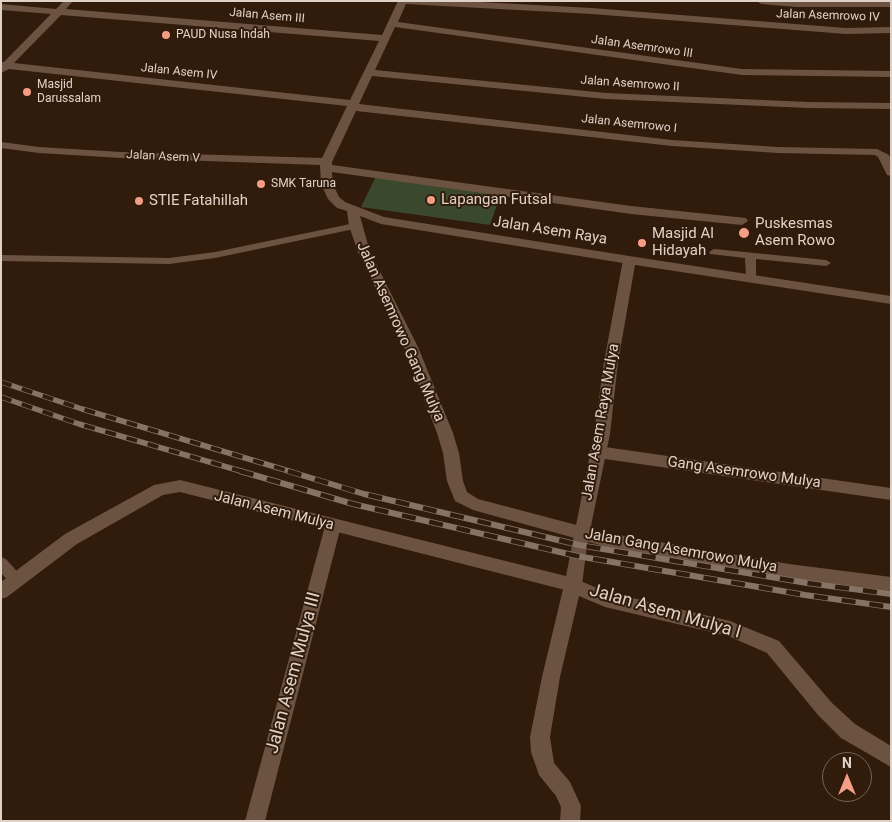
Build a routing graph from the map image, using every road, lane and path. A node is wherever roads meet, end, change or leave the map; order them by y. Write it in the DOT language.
graph roads {
  1 [pos="70,1"];
  2 [pos="403,1"];
  3 [pos="761,1"];
  4 [pos="891,4"];
  5 [pos="1,7"];
  6 [pos="58,12"];
  7 [pos="391,24"];
  8 [pos="891,30"];
  9 [pos="384,38"];
  10 [pos="3,67"];
  11 [pos="369,73"];
  12 [pos="891,74"];
  13 [pos="354,106"];
  14 [pos="891,106"];
  15 [pos="1,145"];
  16 [pos="325,165"];
  17 [pos="891,173"];
  18 [pos="353,210"];
  19 [pos="742,221"];
  20 [pos="355,226"];
  21 [pos="714,252"];
  22 [pos="750,255"];
  23 [pos="1,258"];
  24 [pos="629,260"];
  25 [pos="826,263"];
  26 [pos="751,277"];
  27 [pos="891,300"];
  28 [pos="598,452"];
  29 [pos="891,494"];
  30 [pos="473,504"];
  31 [pos="333,526"];
  32 [pos="582,534"];
  33 [pos="1,562"];
  34 [pos="16,580"];
  35 [pos="891,584"];
  36 [pos="573,585"];
  37 [pos="1,592"];
  38 [pos="891,757"];
  39 [pos="255,821"];
  40 [pos="570,821"];
  1 -- 6 [label="street"];
  2 -- 7 [label="street"];
  2 -- 8 [label="street, Jalan Asemrowo IV"];
  3 -- 4 [label="street"];
  5 -- 6 [label="street, Jalan Asem III"];
  6 -- 9 [label="street, Jalan Asem III"];
  6 -- 10 [label="street"];
  7 -- 9 [label="street"];
  7 -- 12 [label="street, Jalan Asemrowo III"];
  9 -- 11 [label="street"];
  10 -- 13 [label="street, Jalan Asem IV"];
  11 -- 13 [label="street"];
  11 -- 14 [label="street, Jalan Asemrowo II"];
  13 -- 16 [label="street"];
  13 -- 17 [label="street, Jalan Asemrowo I"];
  15 -- 16 [label="street, Jalan Asem V"];
  16 -- 18 [label="street, Jalan Asem Raya"];
  16 -- 19 [label="street, Jalan Asem V"];
  18 -- 20 [label="street, Jalan Asemrowo Gang Mulya"];
  18 -- 24 [label="street, Jalan Asem Raya"];
  20 -- 23 [label="lane"];
  20 -- 30 [label="street, Jalan Asemrowo Gang Mulya"];
  21 -- 22 [label="lane"];
  22 -- 25 [label="lane"];
  22 -- 26 [label="lane"];
  24 -- 26 [label="street, Jalan Asem Raya"];
  24 -- 28 [label="street, Jalan Asem Raya Mulya"];
  26 -- 27 [label="street, Jalan Asem Raya"];
  28 -- 29 [label="street, Gang Asemrowo Mulya"];
  28 -- 32 [label="street, Jalan Asem Raya Mulya"];
  30 -- 32 [label="street, Jalan Gang Asemrowo Mulya"];
  31 -- 34 [label="street, Jalan Asem Mulya"];
  31 -- 36 [label="street, Jalan Asem Mulya"];
  31 -- 39 [label="street, Jalan Asem Mulya III"];
  32 -- 35 [label="street, Jalan Gang Asemrowo Mulya"];
  32 -- 36 [label="street, Jalan Asem Raya Mulya"];
  33 -- 34 [label="lane"];
  34 -- 37 [label="street, Jalan Asem Mulya"];
  36 -- 38 [label="street, Jalan Asem Mulya I"];
  36 -- 40 [label="street, Jalan Asem Raya Mulya"];
}
